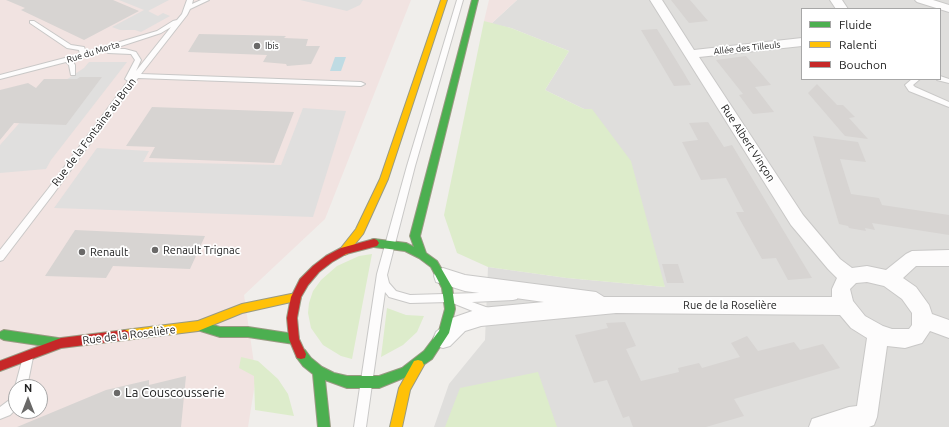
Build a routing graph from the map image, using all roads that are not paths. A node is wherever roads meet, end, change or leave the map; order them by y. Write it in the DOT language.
graph roads {
  1 [pos="190,0"];
  2 [pos="206,0"];
  3 [pos="444,0"];
  4 [pos="460,0"];
  5 [pos="475,0"];
  6 [pos="656,0"];
  7 [pos="921,0"];
  8 [pos="188,8"];
  9 [pos="949,9"];
  10 [pos="182,18"];
  11 [pos="32,22"];
  12 [pos="801,42"];
  13 [pos="92,53"];
  14 [pos="691,54"];
  15 [pos="84,56"];
  16 [pos="68,60"];
  17 [pos="73,73"];
  18 [pos="136,76"];
  19 [pos="0,77"];
  20 [pos="915,80"];
  21 [pos="361,84"];
  22 [pos="123,92"];
  23 [pos="949,105"];
  24 [pos="389,244"];
  25 [pos="344,251"];
  26 [pos="422,255"];
  27 [pos="0,257"];
  28 [pos="949,258"];
  29 [pos="382,274"];
  30 [pos="442,276"];
  31 [pos="849,277"];
  32 [pos="889,279"];
  33 [pos="563,296"];
  34 [pos="296,297"];
  35 [pos="450,298"];
  36 [pos="616,304"];
  37 [pos="845,306"];
  38 [pos="499,315"];
  39 [pos="923,320"];
  40 [pos="198,326"];
  41 [pos="949,329"];
  42 [pos="878,334"];
  43 [pos="294,339"];
  44 [pos="61,343"];
  45 [pos="437,344"];
  46 [pos="2,346"];
  47 [pos="28,356"];
  48 [pos="418,365"];
  49 [pos="0,366"];
  50 [pos="318,371"];
  51 [pos="23,379"];
  52 [pos="365,383"];
  53 [pos="869,422"];
  54 [pos="324,427"];
  55 [pos="360,427"];
  56 [pos="396,427"];
  57 [pos="820,427"];
  1 -- 8 [label="lane, Rue de la Fontaine au Brun"];
  2 -- 8 [label="lane"];
  3 -- 25 [label="main road"];
  4 -- 24 [label="lane"];
  5 -- 26 [label="main road"];
  6 -- 14 [label="street, Rue Albert Vinçon"];
  7 -- 9 [label="street"];
  8 -- 10 [label="lane, Rue de la Fontaine au Brun"];
  10 -- 13 [label="lane, Rue du Morta"];
  10 -- 18 [label="lane, Rue de la Fontaine au Brun"];
  11 -- 15 [label="lane"];
  12 -- 14 [label="street, Allée des Tilleuls"];
  13 -- 15 [label="lane, Rue du Morta"];
  13 -- 22 [label="lane"];
  14 -- 31 [label="street, Rue Albert Vinçon"];
  15 -- 16 [label="lane, Rue du Morta"];
  16 -- 17 [label="lane"];
  16 -- 19 [label="lane, Rue du Morta"];
  18 -- 21 [label="lane"];
  18 -- 22 [label="lane, Rue de la Fontaine au Brun"];
  20 -- 23 [label="lane"];
  22 -- 27 [label="lane, Rue de la Fontaine au Brun"];
  24 -- 25 [label="main road"];
  24 -- 26 [label="main road"];
  24 -- 29 [label="lane"];
  25 -- 34 [label="main road"];
  26 -- 30 [label="main road"];
  28 -- 32 [label="street"];
  29 -- 35 [label="lane"];
  29 -- 52 [label="lane"];
  30 -- 33 [label="street, Rue de la Roselière"];
  30 -- 35 [label="main road"];
  31 -- 32 [label="street"];
  31 -- 37 [label="street"];
  32 -- 39 [label="street"];
  33 -- 35 [label="lane"];
  33 -- 36 [label="street, Rue de la Roselière"];
  34 -- 40 [label="main road, Rue de la Roselière"];
  34 -- 43 [label="main road"];
  35 -- 38 [label="lane"];
  35 -- 45 [label="main road"];
  36 -- 37 [label="street, Rue de la Roselière"];
  36 -- 38 [label="street, Rue de la Roselière"];
  37 -- 42 [label="street"];
  38 -- 45 [label="street, Rue de la Roselière"];
  39 -- 41 [label="street"];
  39 -- 42 [label="street"];
  40 -- 43 [label="main road, Rue de la Roselière"];
  40 -- 44 [label="main road, Rue de la Roselière"];
  42 -- 53 [label="street"];
  43 -- 50 [label="main road"];
  44 -- 46 [label="main road, Rue de la Roselière"];
  44 -- 47 [label="main road, Rue de la Roselière"];
  45 -- 48 [label="main road"];
  47 -- 49 [label="main road, Rue de la Roselière"];
  47 -- 51 [label="lane"];
  48 -- 52 [label="main road"];
  48 -- 56 [label="main road"];
  50 -- 52 [label="main road"];
  50 -- 54 [label="main road"];
  52 -- 55 [label="lane"];
  53 -- 57 [label="street"];
}
